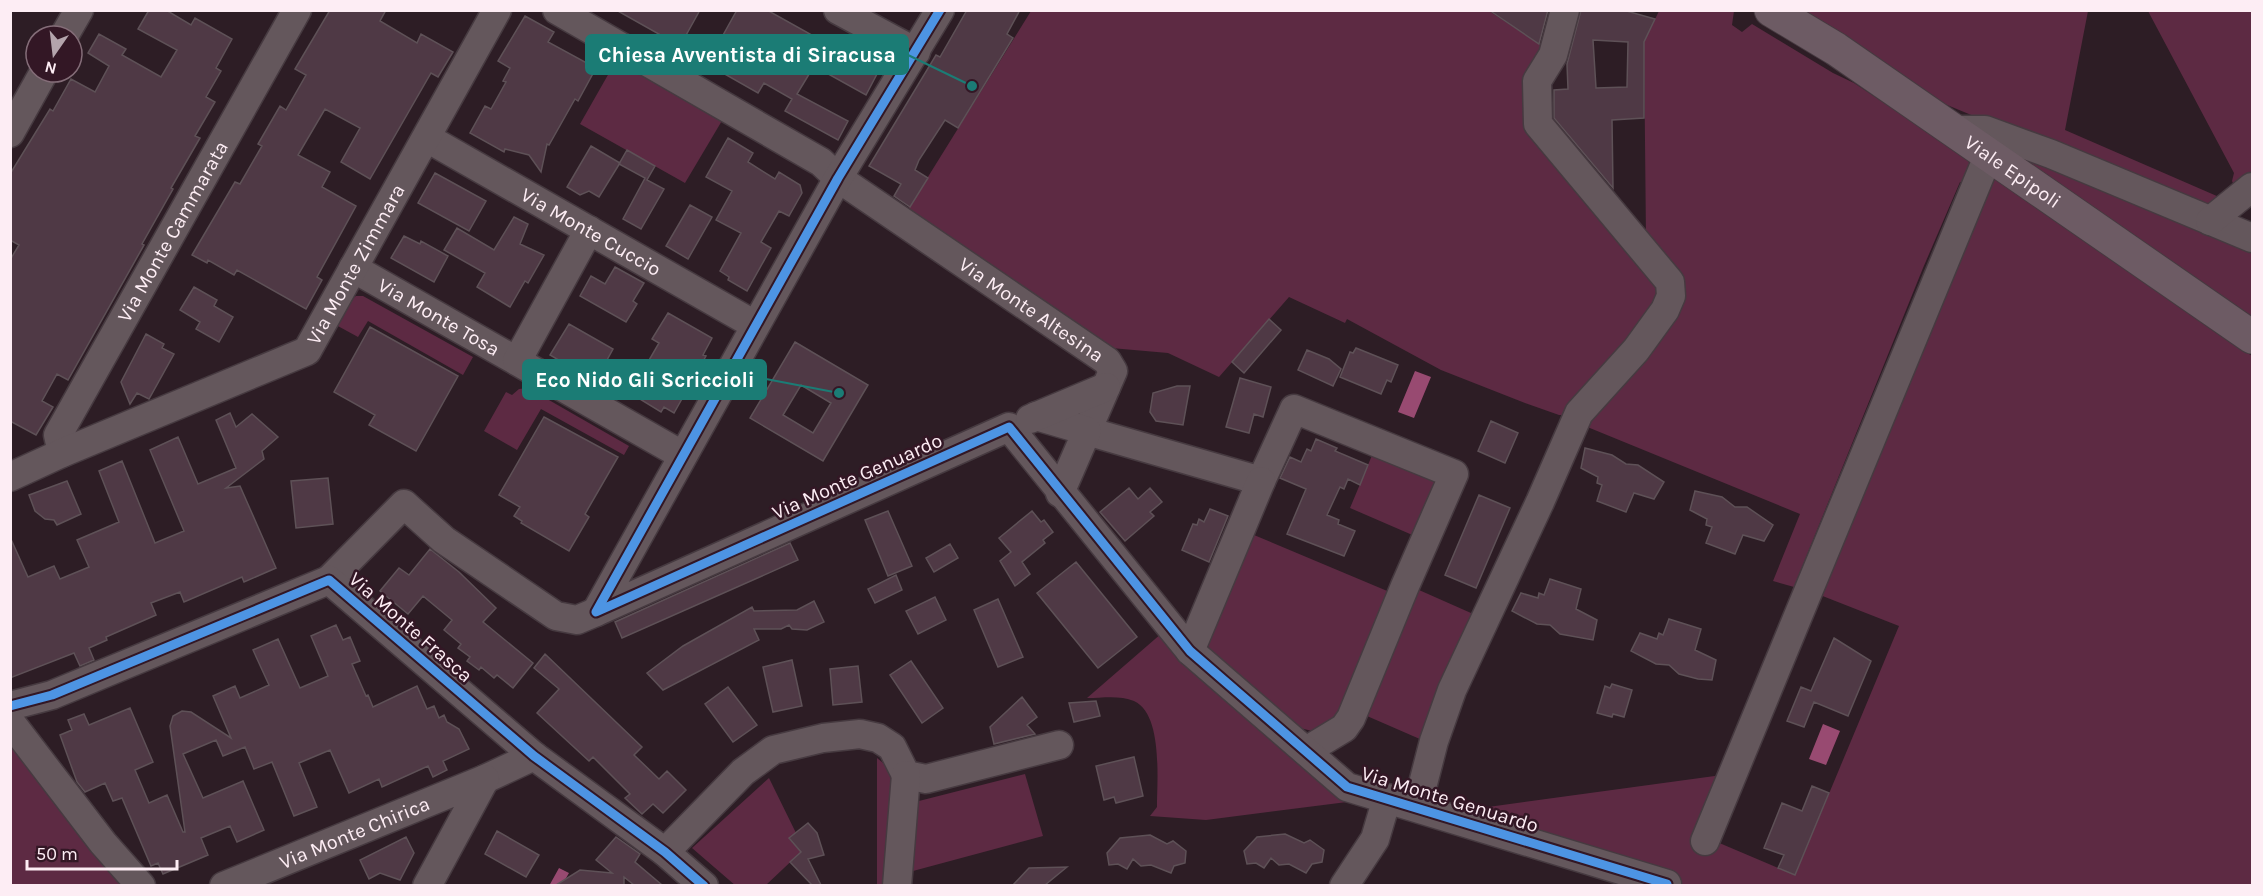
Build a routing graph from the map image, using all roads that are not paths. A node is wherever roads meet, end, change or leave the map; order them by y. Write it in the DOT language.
graph roads {
  1 [pos="79,10"];
  2 [pos="297,10"];
  3 [pos="497,10"];
  4 [pos="557,10"];
  5 [pos="838,10"];
  6 [pos="940,10"];
  7 [pos="1565,10"];
  8 [pos="1771,10"];
  9 [pos="71,24"];
  10 [pos="916,52"];
  11 [pos="37,84"];
  12 [pos="12,127"];
  13 [pos="1953,130"];
  14 [pos="427,138"];
  15 [pos="1989,154"];
  16 [pos="838,178"];
  17 [pos="2253,187"];
  18 [pos="2210,221"];
  19 [pos="589,230"];
  20 [pos="2253,238"];
  21 [pos="353,268"];
  22 [pos="755,325"];
  23 [pos="2253,337"];
  24 [pos="517,362"];
  25 [pos="1106,387"];
  26 [pos="1036,416"];
  27 [pos="1009,428"];
  28 [pos="1087,431"];
  29 [pos="62,453"];
  30 [pos="682,455"];
  31 [pos="10,477"];
  32 [pos="1261,481"];
  33 [pos="1060,493"];
  34 [pos="329,580"];
  35 [pos="596,612"];
  36 [pos="1190,651"];
  37 [pos="11,718"];
  38 [pos="1059,746"];
  39 [pos="1306,751"];
  40 [pos="534,756"];
  41 [pos="906,775"];
  42 [pos="485,779"];
  43 [pos="1387,798"];
  44 [pos="1417,807"];
  45 [pos="1706,841"];
  46 [pos="665,852"];
  47 [pos="1667,884"];
  48 [pos="141,885"];
  49 [pos="224,885"];
  50 [pos="426,885"];
  51 [pos="704,885"];
  52 [pos="897,885"];
  53 [pos="1344,885"];
  1 -- 9 [label="street"];
  2 -- 29 [label="street, Via Monte Cammarata"];
  3 -- 14 [label="street, Via Monte Zimmara"];
  4 -- 16 [label="street, Via Monte Altesina"];
  5 -- 10 [label="street"];
  6 -- 10 [label="street"];
  7 -- 44 [label="street"];
  8 -- 13 [label="main road, Viale Epipoli"];
  10 -- 16 [label="street"];
  11 -- 12 [label="street"];
  13 -- 15 [label="main road, Viale Epipoli"];
  13 -- 18 [label="street"];
  14 -- 19 [label="street, Via Monte Cuccio"];
  14 -- 21 [label="street, Via Monte Zimmara"];
  15 -- 23 [label="main road, Viale Epipoli"];
  15 -- 45 [label="street"];
  16 -- 22 [label="street"];
  16 -- 25 [label="street, Via Monte Altesina"];
  17 -- 18 [label="street"];
  18 -- 20 [label="street"];
  19 -- 22 [label="street, Via Monte Cuccio"];
  19 -- 24 [label="street"];
  21 -- 24 [label="street, Via Monte Tosa"];
  21 -- 29 [label="street, Via Monte Zimmara"];
  22 -- 30 [label="street"];
  24 -- 30 [label="street, Via Monte Tosa"];
  25 -- 26 [label="street"];
  25 -- 28 [label="street, Via Monte Altesina"];
  26 -- 27 [label="street"];
  26 -- 28 [label="street"];
  27 -- 33 [label="street, Via Monte Genuardo"];
  27 -- 35 [label="street, Via Monte Genuardo"];
  28 -- 32 [label="street"];
  28 -- 33 [label="street, Via Monte Altesina"];
  29 -- 31 [label="street, Via Monte Zimmara"];
  30 -- 35 [label="street"];
  32 -- 36 [label="street"];
  32 -- 39 [label="street"];
  33 -- 36 [label="street, Via Monte Genuardo"];
  34 -- 35 [label="street, Via Monte Genuardo"];
  34 -- 37 [label="street, Via Monte Frasca"];
  34 -- 40 [label="street, Via Monte Frasca"];
  36 -- 39 [label="street, Via Monte Genuardo"];
  37 -- 48 [label="street"];
  38 -- 41 [label="street"];
  39 -- 43 [label="street, Via Monte Genuardo"];
  40 -- 42 [label="street, Via Monte Chirica"];
  40 -- 46 [label="street, Via Monte Frasca"];
  41 -- 46 [label="street"];
  41 -- 52 [label="street"];
  42 -- 49 [label="street, Via Monte Chirica"];
  42 -- 50 [label="street"];
  43 -- 44 [label="street, Via Monte Genuardo"];
  43 -- 53 [label="street"];
  44 -- 47 [label="street, Via Monte Genuardo"];
  46 -- 51 [label="street, Via Monte Frasca"];
}
